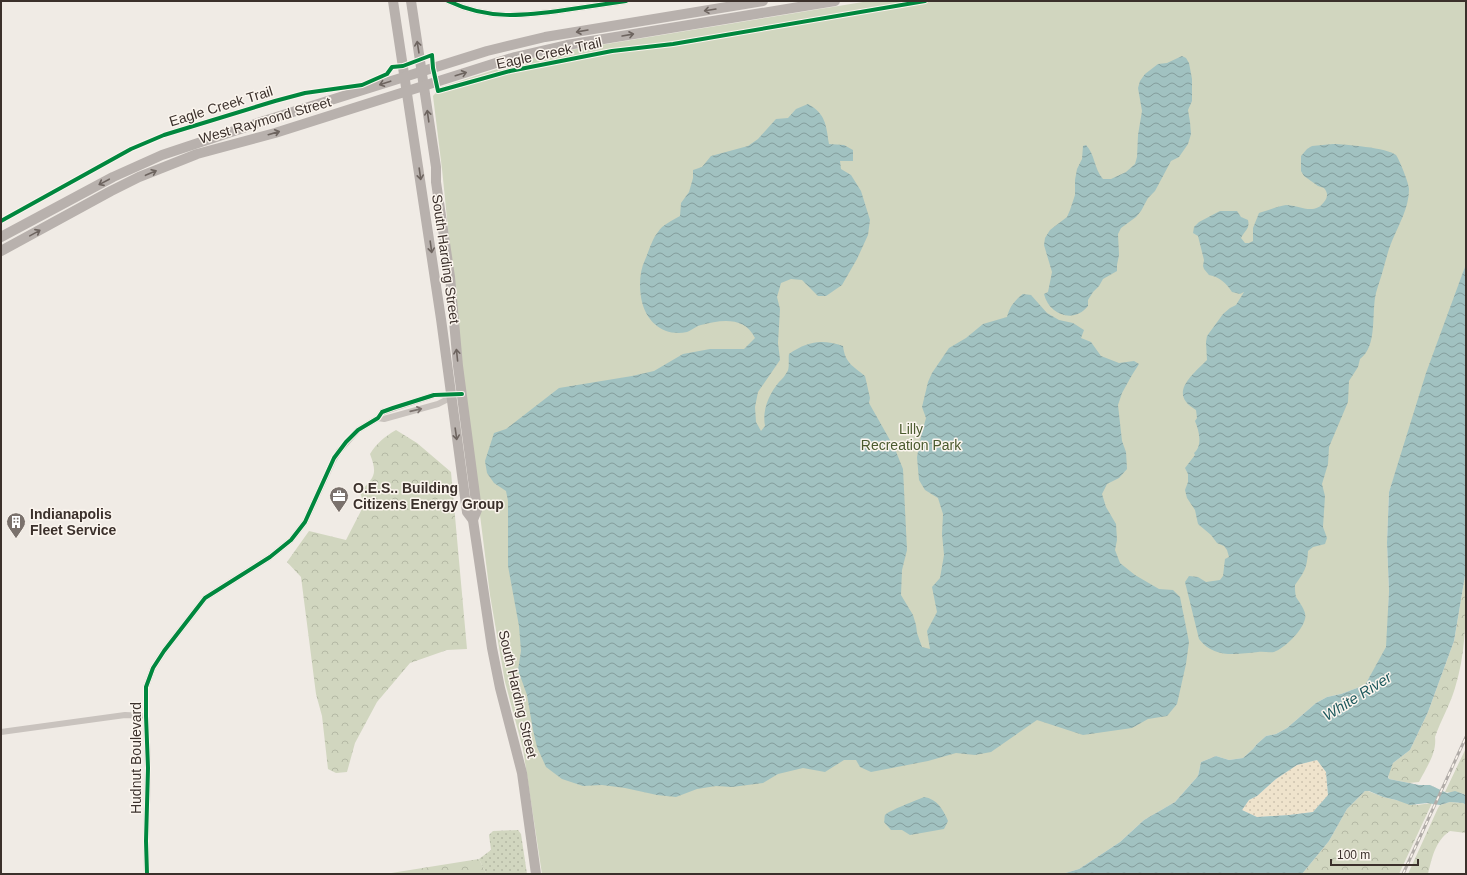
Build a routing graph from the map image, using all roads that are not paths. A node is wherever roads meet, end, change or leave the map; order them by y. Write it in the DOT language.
graph roads {
  1 [pos="393,1"];
  2 [pos="411,1"];
  3 [pos="448,1"];
  4 [pos="626,1"];
  5 [pos="762,1"];
  6 [pos="832,1"];
  7 [pos="422,72"];
  8 [pos="404,77"];
  9 [pos="424,86"];
  10 [pos="406,91"];
  11 [pos="426,216"];
  12 [pos="441,216"];
  13 [pos="1,238"];
  14 [pos="1,251"];
  15 [pos="462,394"];
  16 [pos="451,396"];
  17 [pos="378,418"];
  18 [pos="473,520"];
  19 [pos="146,716"];
  20 [pos="1,732"];
  21 [pos="147,874"];
  22 [pos="536,874"];
  1 -- 8 [label="main road, South Harding Street"];
  7 -- 2 [label="main road, South Harding Street, one-way"];
  3 -- 4 [label="street"];
  5 -- 7 [label="main road, West Raymond Street, one-way"];
  9 -- 6 [label="main road, West Raymond Street, one-way"];
  7 -- 8 [label="main road, West Raymond Street"];
  7 -- 9 [label="main road, South Harding Street"];
  8 -- 10 [label="main road, South Harding Street"];
  8 -- 13 [label="main road, West Raymond Street, one-way"];
  9 -- 10 [label="main road, West Raymond Street"];
  12 -- 9 [label="main road, South Harding Street, one-way"];
  10 -- 11 [label="main road, South Harding Street, one-way"];
  14 -- 10 [label="main road, West Raymond Street, one-way"];
  11 -- 12 [label="main road"];
  11 -- 16 [label="main road, South Harding Street, one-way"];
  15 -- 12 [label="main road, South Harding Street, one-way"];
  15 -- 16 [label="street, Hudnut Boulevard"];
  15 -- 18 [label="main road, South Harding Street"];
  17 -- 16 [label="street, Hudnut Boulevard, one-way"];
  16 -- 17 [label="street, Hudnut Boulevard"];
  16 -- 18 [label="main road, South Harding Street, one-way"];
  17 -- 19 [label="street, Hudnut Boulevard"];
  18 -- 22 [label="main road, South Harding Street"];
  19 -- 20 [label="street"];
  19 -- 21 [label="street, Hudnut Boulevard"];
}
